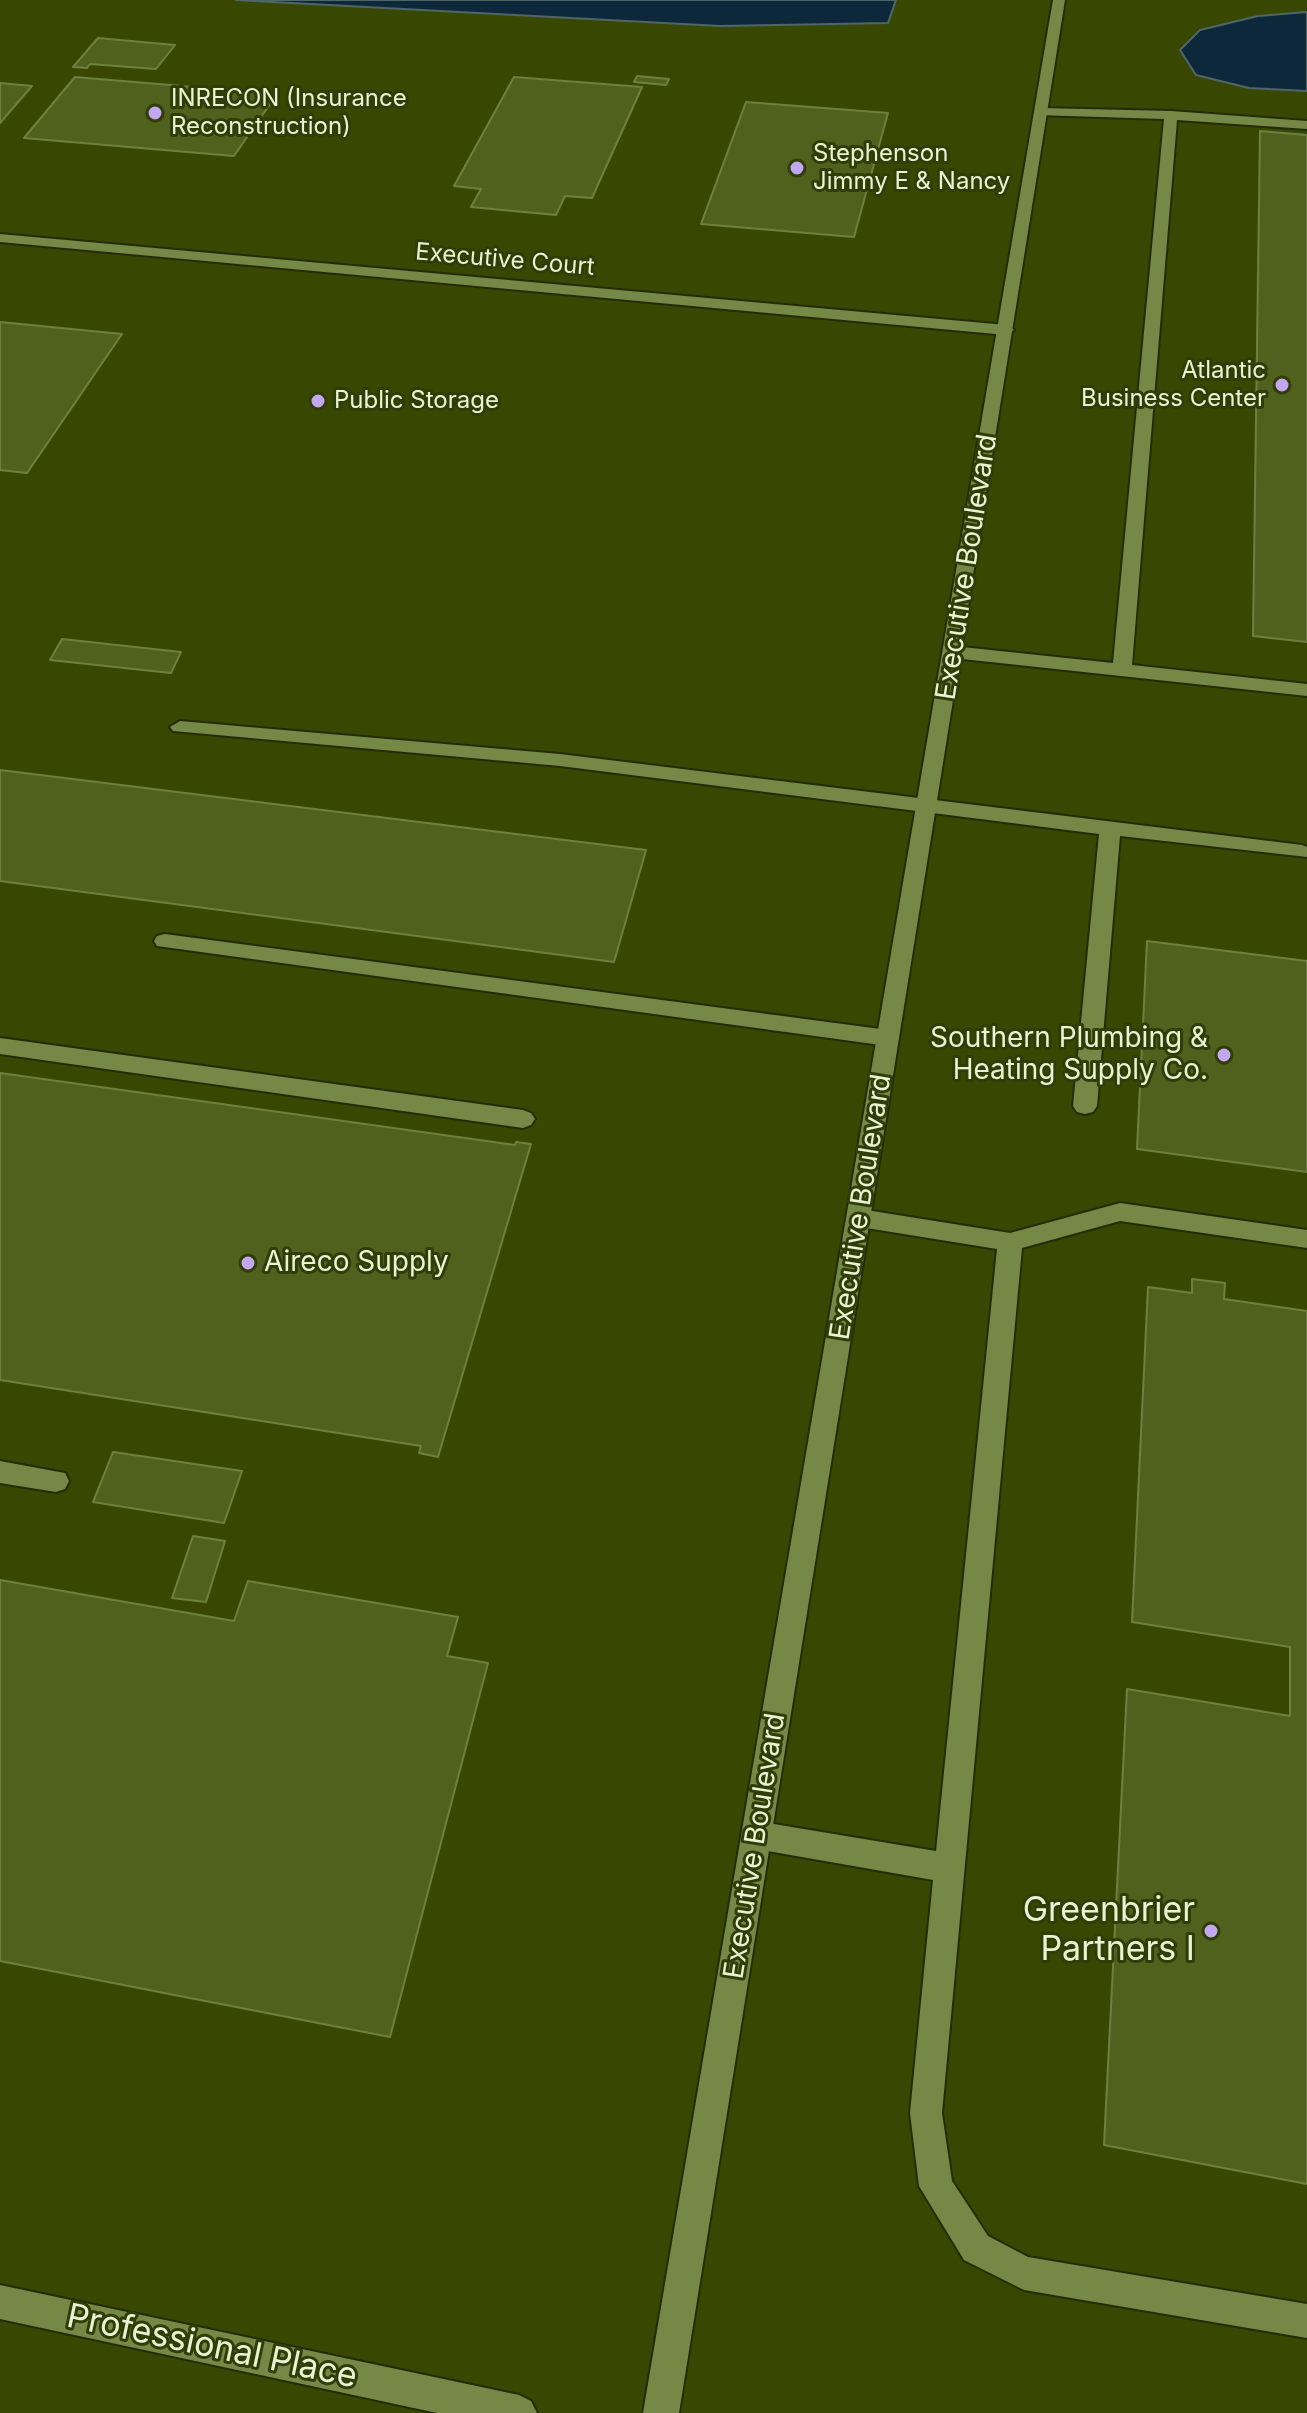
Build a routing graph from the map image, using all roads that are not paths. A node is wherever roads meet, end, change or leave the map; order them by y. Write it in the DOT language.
graph roads {
  1 [pos="1059,0"];
  2 [pos="1041,112"];
  3 [pos="1171,115"];
  4 [pos="1307,125"];
  5 [pos="0,238"];
  6 [pos="1006,330"];
  7 [pos="953,652"];
  8 [pos="1122,671"];
  9 [pos="1307,690"];
  10 [pos="180,727"];
  11 [pos="928,807"];
  12 [pos="1110,829"];
  13 [pos="1302,852"];
  14 [pos="165,941"];
  15 [pos="888,1038"];
  16 [pos="0,1046"];
  17 [pos="1085,1106"];
  18 [pos="523,1119"];
  19 [pos="860,1218"];
  20 [pos="1307,1239"];
  21 [pos="1010,1242"];
  22 [pos="0,1472"];
  23 [pos="56,1481"];
  24 [pos="756,1835"];
  25 [pos="950,1868"];
  26 [pos="0,2302"];
  27 [pos="1307,2321"];
  28 [pos="519,2413"];
  29 [pos="661,2413"];
  1 -- 2 [label="street, Executive Boulevard"];
  2 -- 3 [label="street"];
  2 -- 6 [label="street, Executive Boulevard"];
  3 -- 4 [label="street"];
  3 -- 8 [label="street"];
  5 -- 6 [label="street, Executive Court"];
  6 -- 7 [label="street, Executive Boulevard"];
  7 -- 8 [label="street"];
  7 -- 11 [label="street, Executive Boulevard"];
  8 -- 9 [label="street"];
  10 -- 11 [label="street"];
  11 -- 12 [label="street"];
  11 -- 15 [label="street, Executive Boulevard"];
  12 -- 13 [label="street"];
  12 -- 17 [label="street"];
  14 -- 15 [label="street"];
  15 -- 19 [label="street, Executive Boulevard"];
  16 -- 18 [label="street"];
  19 -- 21 [label="street"];
  19 -- 24 [label="street, Executive Boulevard"];
  20 -- 21 [label="street"];
  21 -- 25 [label="street"];
  22 -- 23 [label="street"];
  24 -- 25 [label="street"];
  24 -- 29 [label="street, Executive Boulevard"];
  25 -- 27 [label="street"];
  26 -- 28 [label="street, Professional Place"];
}
